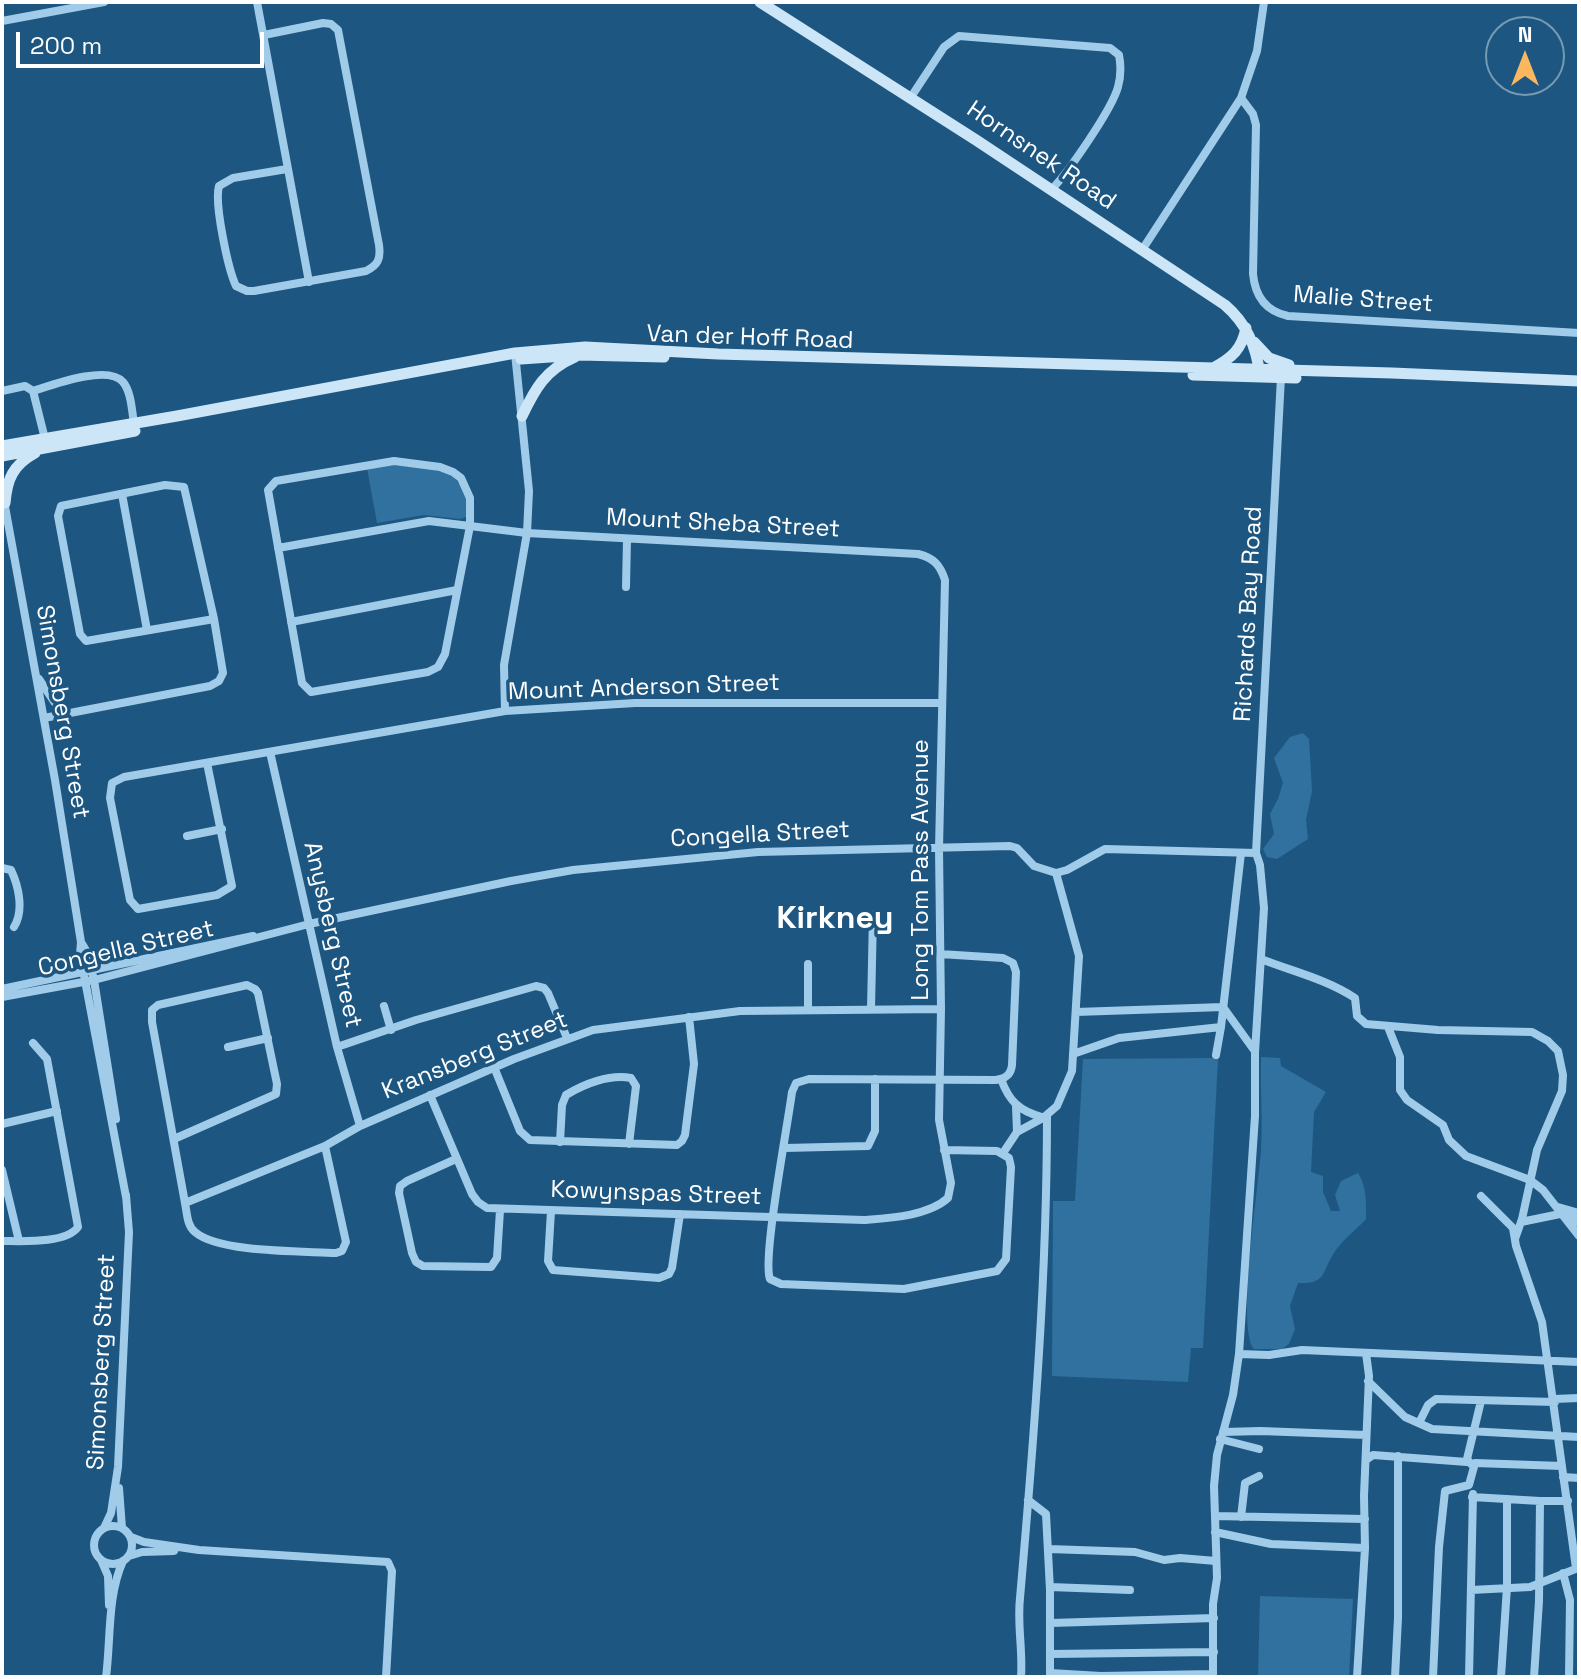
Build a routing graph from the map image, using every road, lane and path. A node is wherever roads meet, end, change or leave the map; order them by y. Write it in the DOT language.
graph roads {
  1 [pos="104,2"];
  2 [pos="257,2"];
  3 [pos="760,2"];
  4 [pos="1264,2"];
  5 [pos="2,21"];
  6 [pos="264,35"];
  7 [pos="911,97"];
  8 [pos="1241,98"];
  9 [pos="287,169"];
  10 [pos="1051,190"];
  11 [pos="1142,250"];
  12 [pos="309,282"];
  13 [pos="1249,333"];
  14 [pos="1579,333"];
  15 [pos="579,355"];
  16 [pos="515,356"];
  17 [pos="1213,368"];
  18 [pos="1324,371"];
  19 [pos="1260,373"];
  20 [pos="1281,377"];
  21 [pos="1506,379"];
  22 [pos="1579,381"];
  23 [pos="2,391"];
  24 [pos="33,391"];
  25 [pos="522,416"];
  26 [pos="134,424"];
  27 [pos="44,444"];
  28 [pos="2,446"];
  29 [pos="2,456"];
  30 [pos="122,494"];
  31 [pos="3,496"];
  32 [pos="470,526"];
  33 [pos="527,533"];
  34 [pos="627,539"];
  35 [pos="278,548"];
  36 [pos="918,554"];
  37 [pos="626,587"];
  38 [pos="457,590"];
  39 [pos="214,619"];
  40 [pos="291,622"];
  41 [pos="147,630"];
  42 [pos="35,671"];
  43 [pos="942,703"];
  44 [pos="505,711"];
  45 [pos="68,713"];
  46 [pos="44,718"];
  47 [pos="270,752"];
  48 [pos="207,763"];
  49 [pos="222,829"];
  50 [pos="187,836"];
  51 [pos="939,849"];
  52 [pos="1241,853"];
  53 [pos="1256,853"];
  54 [pos="2,868"];
  55 [pos="1056,873"];
  56 [pos="873,915"];
  57 [pos="309,924"];
  58 [pos="14,927"];
  59 [pos="258,937"];
  60 [pos="940,954"];
  61 [pos="1261,959"];
  62 [pos="808,964"];
  63 [pos="87,970"];
  64 [pos="90,980"];
  65 [pos="2,989"];
  66 [pos="2,997"];
  67 [pos="384,1006"];
  68 [pos="1223,1007"];
  69 [pos="808,1009"];
  70 [pos="871,1009"];
  71 [pos="941,1009"];
  72 [pos="1076,1012"];
  73 [pos="689,1017"];
  74 [pos="1221,1027"];
  75 [pos="1388,1027"];
  76 [pos="391,1030"];
  77 [pos="268,1038"];
  78 [pos="567,1038"];
  79 [pos="33,1043"];
  80 [pos="228,1047"];
  81 [pos="337,1047"];
  82 [pos="1255,1052"];
  83 [pos="1073,1054"];
  84 [pos="1216,1055"];
  85 [pos="494,1067"];
  86 [pos="875,1079"];
  87 [pos="940,1079"];
  88 [pos="1001,1079"];
  89 [pos="430,1095"];
  90 [pos="1016,1106"];
  91 [pos="57,1111"];
  92 [pos="1045,1116"];
  93 [pos="2,1124"];
  94 [pos="360,1126"];
  95 [pos="1017,1132"];
  96 [pos="174,1139"];
  97 [pos="560,1142"];
  98 [pos="629,1144"];
  99 [pos="325,1146"];
  100 [pos="785,1148"];
  101 [pos="944,1150"];
  102 [pos="1003,1153"];
  103 [pos="456,1159"];
  104 [pos="2,1170"];
  105 [pos="1530,1180"];
  106 [pos="1481,1196"];
  107 [pos="948,1198"];
  108 [pos="185,1203"];
  109 [pos="500,1210"];
  110 [pos="551,1211"];
  111 [pos="1570,1213"];
  112 [pos="680,1214"];
  113 [pos="774,1218"];
  114 [pos="1521,1222"];
  115 [pos="1579,1223"];
  116 [pos="1579,1236"];
  117 [pos="1515,1239"];
  118 [pos="2,1241"];
  119 [pos="19,1241"];
  120 [pos="1366,1353"];
  121 [pos="1239,1354"];
  122 [pos="1548,1361"];
  123 [pos="1579,1362"];
  124 [pos="1368,1381"];
  125 [pos="1579,1398"];
  126 [pos="1554,1400"];
  127 [pos="1481,1401"];
  128 [pos="1419,1423"];
  129 [pos="1472,1432"];
  130 [pos="1366,1435"];
  131 [pos="1222,1436"];
  132 [pos="1558,1437"];
  133 [pos="1579,1437"];
  134 [pos="1259,1449"];
  135 [pos="1398,1456"];
  136 [pos="1366,1460"];
  137 [pos="1470,1463"];
  138 [pos="1562,1466"];
  139 [pos="118,1467"];
  140 [pos="1259,1476"];
  141 [pos="1563,1477"];
  142 [pos="1579,1478"];
  143 [pos="1470,1484"];
  144 [pos="1472,1497"];
  145 [pos="1507,1499"];
  146 [pos="1028,1500"];
  147 [pos="1540,1501"];
  148 [pos="1568,1501"];
  149 [pos="1215,1516"];
  150 [pos="1241,1517"];
  151 [pos="1365,1519"];
  152 [pos="104,1528"];
  153 [pos="122,1528"];
  154 [pos="1215,1532"];
  155 [pos="131,1537"];
  156 [pos="1365,1548"];
  157 [pos="1049,1549"];
  158 [pos="199,1550"];
  159 [pos="126,1558"];
  160 [pos="101,1560"];
  161 [pos="1216,1561"];
  162 [pos="1578,1568"];
  163 [pos="1563,1573"];
  164 [pos="1539,1583"];
  165 [pos="1050,1587"];
  166 [pos="1507,1587"];
  167 [pos="1130,1590"];
  168 [pos="1471,1590"];
  169 [pos="1214,1618"];
  170 [pos="1051,1623"];
  171 [pos="110,1626"];
  172 [pos="1214,1652"];
  173 [pos="1050,1654"];
  174 [pos="1050,1675"];
  175 [pos="1213,1675"];
  176 [pos="107,1677"];
  177 [pos="386,1677"];
  178 [pos="1021,1677"];
  179 [pos="1357,1677"];
  180 [pos="1395,1677"];
  181 [pos="1433,1677"];
  182 [pos="1469,1677"];
  183 [pos="1501,1677"];
  184 [pos="1534,1677"];
  185 [pos="1569,1677"];
  1 -- 5 [label="street"];
  2 -- 6 [label="street"];
  3 -- 7 [label="main road, Hornsnek Road"];
  4 -- 8 [label="street"];
  6 -- 9 [label="street"];
  6 -- 12 [label="street"];
  7 -- 10 [label="main road, Hornsnek Road"];
  7 -- 10 [label="street"];
  8 -- 11 [label="street"];
  8 -- 14 [label="street, Malie Street"];
  9 -- 12 [label="street"];
  9 -- 12 [label="street"];
  10 -- 11 [label="main road, Hornsnek Road"];
  11 -- 13 [label="main road, Hornsnek Road"];
  13 -- 17 [label="main road"];
  13 -- 18 [label="main road, Hornsnek Road"];
  13 -- 19 [label="main road"];
  15 -- 16 [label="main road, Van der Hoff Road"];
  15 -- 19 [label="main road, Van der Hoff Road"];
  15 -- 25 [label="main road"];
  16 -- 17 [label="main road, Van der Hoff Road"];
  16 -- 25 [label="street"];
  16 -- 26 [label="main road, Van der Hoff Road"];
  16 -- 27 [label="main road, Van der Hoff Road"];
  17 -- 19 [label="main road, Van der Hoff Road"];
  18 -- 19 [label="main road, Van der Hoff Road"];
  18 -- 21 [label="main road, Van der Hoff Road"];
  19 -- 20 [label="main road, Van der Hoff Road"];
  20 -- 21 [label="main road, Van der Hoff Road"];
  20 -- 53 [label="street, Richards Bay Road"];
  21 -- 22 [label="main road, Van der Hoff Road"];
  23 -- 24 [label="street"];
  24 -- 26 [label="street"];
  24 -- 27 [label="street"];
  25 -- 33 [label="street"];
  26 -- 27 [label="main road, Van der Hoff Road"];
  27 -- 28 [label="main road, Van der Hoff Road"];
  27 -- 29 [label="main road, Van der Hoff Road"];
  27 -- 31 [label="main road"];
  30 -- 39 [label="street"];
  30 -- 41 [label="street"];
  30 -- 41 [label="street"];
  31 -- 42 [label="street, Simonsberg Street"];
  32 -- 33 [label="street, Mount Sheba Street"];
  32 -- 35 [label="street, Mount Sheba Street"];
  32 -- 35 [label="street"];
  32 -- 38 [label="street"];
  33 -- 34 [label="street, Mount Sheba Street"];
  33 -- 44 [label="street"];
  34 -- 36 [label="street, Mount Sheba Street"];
  34 -- 37 [label="street"];
  35 -- 40 [label="street"];
  36 -- 43 [label="street, Long Tom Pass Avenue"];
  38 -- 40 [label="street"];
  38 -- 40 [label="street"];
  39 -- 41 [label="street"];
  39 -- 45 [label="street"];
  42 -- 45 [label="street"];
  42 -- 46 [label="street, Simonsberg Street"];
  43 -- 44 [label="street, Mount Anderson Street"];
  43 -- 51 [label="street, Long Tom Pass Avenue"];
  44 -- 47 [label="street, Mount Anderson Street"];
  45 -- 46 [label="street"];
  46 -- 63 [label="street, Simonsberg Street"];
  47 -- 48 [label="street, Mount Anderson Street"];
  47 -- 57 [label="street, Anysberg Street"];
  48 -- 49 [label="street, Mount Anderson Street"];
  48 -- 49 [label="street, Mount Anderson Street"];
  49 -- 50 [label="street"];
  51 -- 55 [label="street, Congella Street"];
  51 -- 57 [label="street, Congella Street"];
  51 -- 60 [label="street, Long Tom Pass Avenue"];
  52 -- 53 [label="street"];
  52 -- 55 [label="street"];
  52 -- 68 [label="street"];
  53 -- 61 [label="street, Richards Bay Road"];
  54 -- 58 [label="street"];
  55 -- 72 [label="street"];
  56 -- 70 [label="street"];
  57 -- 59 [label="street, Congella Street"];
  57 -- 81 [label="street, Anysberg Street"];
  59 -- 63 [label="street, Congella Street"];
  59 -- 64 [label="street, Congella Street"];
  60 -- 71 [label="street, Long Tom Pass Avenue"];
  60 -- 88 [label="street"];
  61 -- 75 [label="street"];
  61 -- 82 [label="street, Richards Bay Road"];
  62 -- 69 [label="street"];
  63 -- 64 [label="street, Simonsberg Street"];
  63 -- 65 [label="street, Congella Street"];
  64 -- 66 [label="street, Congella Street"];
  64 -- 139 [label="street, Simonsberg Street"];
  67 -- 76 [label="street"];
  68 -- 72 [label="street"];
  68 -- 74 [label="street"];
  68 -- 82 [label="street"];
  69 -- 70 [label="street, Kransberg Street"];
  69 -- 73 [label="street, Kransberg Street"];
  70 -- 71 [label="street, Kransberg Street"];
  71 -- 87 [label="street, Long Tom Pass Avenue"];
  72 -- 83 [label="street"];
  73 -- 78 [label="street, Kransberg Street"];
  73 -- 98 [label="street"];
  74 -- 83 [label="street"];
  74 -- 84 [label="street"];
  75 -- 105 [label="street"];
  75 -- 105 [label="street"];
  76 -- 78 [label="street"];
  76 -- 81 [label="street"];
  77 -- 80 [label="street"];
  77 -- 96 [label="street"];
  77 -- 96 [label="street"];
  78 -- 85 [label="street, Kransberg Street"];
  79 -- 91 [label="street"];
  81 -- 94 [label="street, Anysberg Street"];
  82 -- 121 [label="street, Richards Bay Road"];
  83 -- 92 [label="street"];
  85 -- 89 [label="street, Kransberg Street"];
  85 -- 97 [label="street"];
  86 -- 87 [label="street"];
  86 -- 100 [label="street"];
  86 -- 100 [label="street"];
  87 -- 88 [label="street"];
  87 -- 101 [label="street, Long Tom Pass Avenue"];
  88 -- 90 [label="street"];
  89 -- 94 [label="street, Kransberg Street"];
  89 -- 103 [label="street"];
  90 -- 92 [label="street"];
  90 -- 95 [label="street"];
  91 -- 93 [label="street"];
  91 -- 119 [label="street"];
  92 -- 95 [label="street"];
  92 -- 146 [label="street"];
  94 -- 99 [label="street, Kransberg Street"];
  95 -- 102 [label="street"];
  96 -- 108 [label="street"];
  97 -- 98 [label="street"];
  97 -- 98 [label="street"];
  99 -- 108 [label="street, Kransberg Street"];
  99 -- 108 [label="street"];
  100 -- 113 [label="street"];
  101 -- 102 [label="street"];
  101 -- 107 [label="street, Long Tom Pass Avenue"];
  102 -- 113 [label="street"];
  103 -- 109 [label="street"];
  103 -- 109 [label="street"];
  104 -- 119 [label="street"];
  105 -- 111 [label="street"];
  105 -- 114 [label="street"];
  106 -- 117 [label="street"];
  107 -- 113 [label="street, Kowynspas Street"];
  109 -- 110 [label="street, Kowynspas Street"];
  110 -- 112 [label="street, Kowynspas Street"];
  110 -- 112 [label="street"];
  111 -- 114 [label="street"];
  111 -- 115 [label="street"];
  111 -- 116 [label="street"];
  112 -- 113 [label="street, Kowynspas Street"];
  114 -- 117 [label="street"];
  117 -- 122 [label="street"];
  118 -- 119 [label="street"];
  120 -- 121 [label="street"];
  120 -- 122 [label="street"];
  120 -- 124 [label="street"];
  121 -- 131 [label="street, Richards Bay Road"];
  122 -- 123 [label="street"];
  122 -- 126 [label="street"];
  124 -- 128 [label="street"];
  124 -- 130 [label="street"];
  125 -- 126 [label="street"];
  126 -- 127 [label="street"];
  126 -- 132 [label="street"];
  127 -- 128 [label="street"];
  127 -- 129 [label="street"];
  128 -- 129 [label="street"];
  129 -- 132 [label="street"];
  129 -- 137 [label="street"];
  130 -- 131 [label="street"];
  130 -- 136 [label="street"];
  131 -- 134 [label="street"];
  131 -- 149 [label="street, Richards Bay Road"];
  132 -- 133 [label="street"];
  132 -- 138 [label="street"];
  135 -- 136 [label="street"];
  135 -- 137 [label="street"];
  135 -- 180 [label="street"];
  136 -- 151 [label="street"];
  137 -- 138 [label="street"];
  137 -- 143 [label="street"];
  138 -- 141 [label="street"];
  139 -- 152 [label="street, Simonsberg Street"];
  139 -- 153 [label="street"];
  140 -- 150 [label="street"];
  141 -- 142 [label="street"];
  141 -- 148 [label="street"];
  143 -- 144 [label="street"];
  143 -- 181 [label="street"];
  144 -- 145 [label="street"];
  144 -- 168 [label="street"];
  145 -- 147 [label="street"];
  145 -- 166 [label="street"];
  146 -- 157 [label="street"];
  146 -- 178 [label="street"];
  147 -- 148 [label="street"];
  147 -- 164 [label="street"];
  148 -- 162 [label="street"];
  149 -- 150 [label="street"];
  149 -- 154 [label="street, Richards Bay Road"];
  150 -- 151 [label="street"];
  151 -- 156 [label="street"];
  152 -- 153 [label="street"];
  152 -- 160 [label="street"];
  153 -- 155 [label="street"];
  154 -- 156 [label="street"];
  154 -- 161 [label="street, Richards Bay Road"];
  155 -- 158 [label="street"];
  155 -- 159 [label="street"];
  156 -- 179 [label="street"];
  157 -- 161 [label="street"];
  157 -- 165 [label="street"];
  158 -- 159 [label="street"];
  158 -- 177 [label="street"];
  159 -- 160 [label="street"];
  159 -- 171 [label="street"];
  160 -- 171 [label="street"];
  161 -- 169 [label="street, Richards Bay Road"];
  162 -- 163 [label="street"];
  163 -- 164 [label="street"];
  163 -- 185 [label="street"];
  164 -- 166 [label="street"];
  164 -- 184 [label="street"];
  165 -- 167 [label="street"];
  165 -- 170 [label="street"];
  166 -- 168 [label="street"];
  166 -- 183 [label="street"];
  168 -- 182 [label="street"];
  169 -- 170 [label="street"];
  169 -- 172 [label="street, Richards Bay Road"];
  170 -- 173 [label="street"];
  171 -- 176 [label="street"];
  172 -- 173 [label="street"];
  172 -- 175 [label="street, Richards Bay Road"];
  173 -- 174 [label="street"];
  174 -- 175 [label="street"];
}
